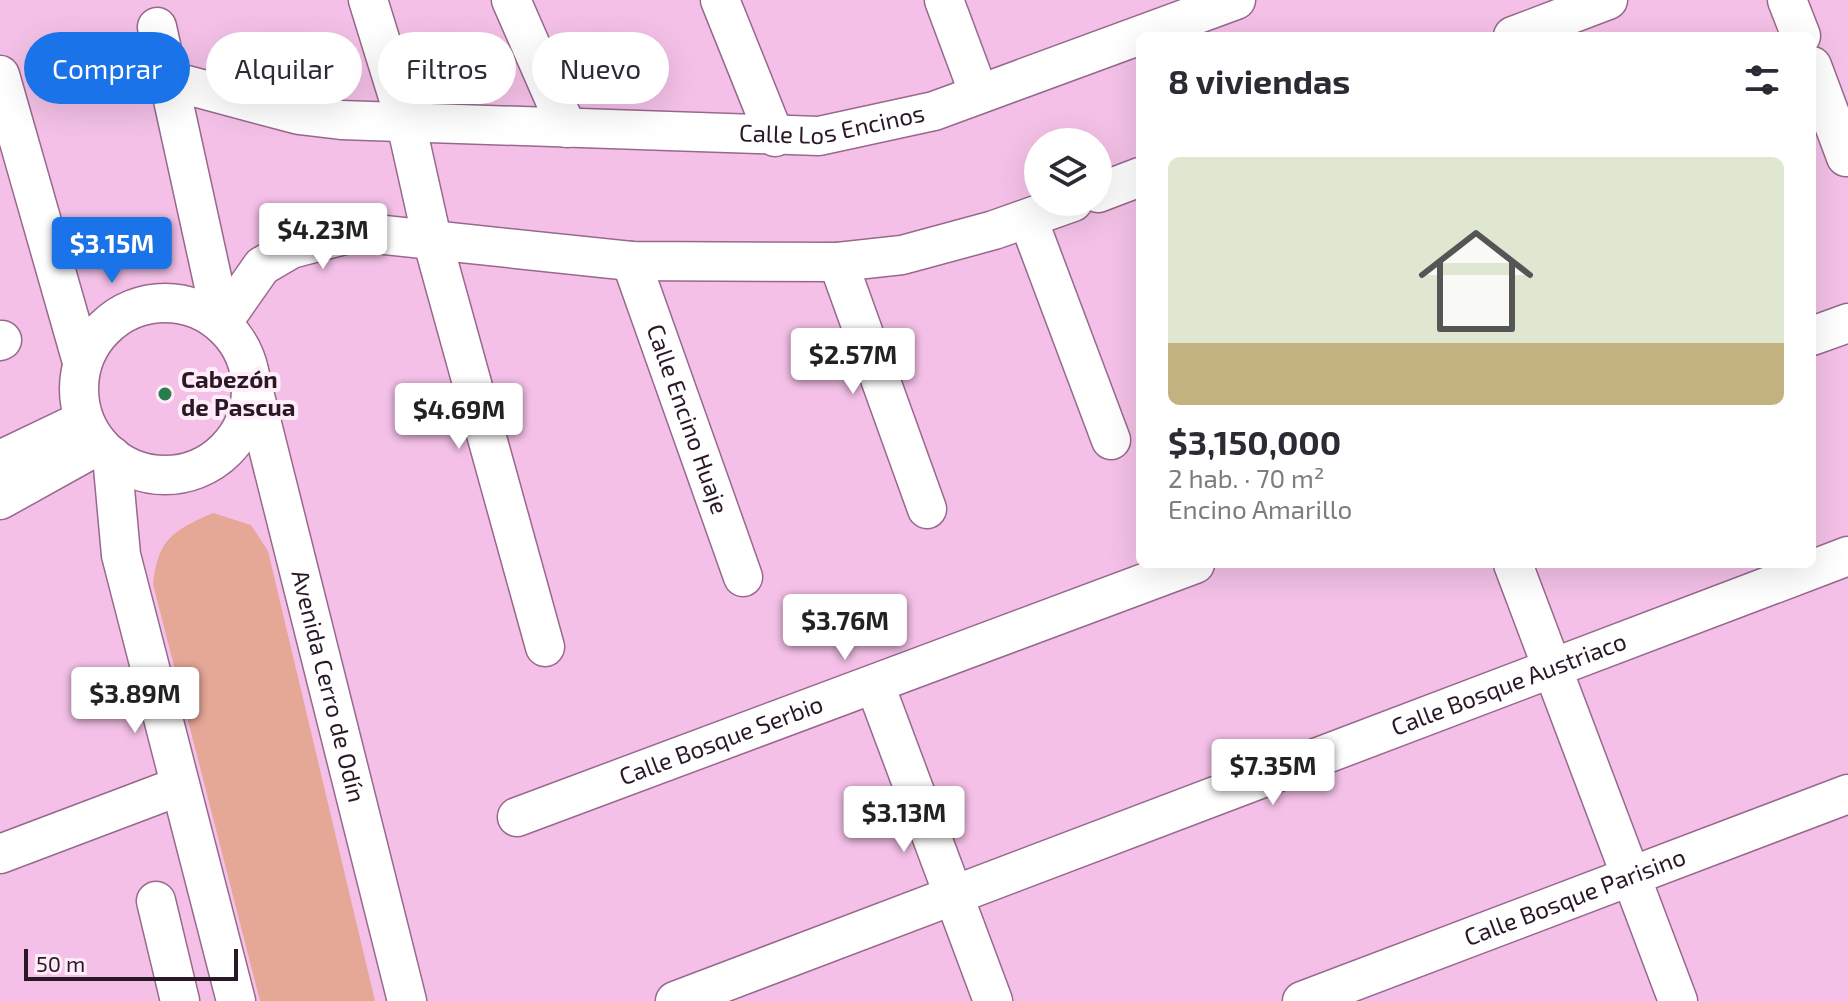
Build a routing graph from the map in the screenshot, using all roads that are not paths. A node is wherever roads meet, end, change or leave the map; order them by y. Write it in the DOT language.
graph roads {
  1 [pos="368,0"];
  2 [pos="511,0"];
  3 [pos="720,0"];
  4 [pos="944,0"];
  5 [pos="1236,0"];
  6 [pos="1787,0"];
  7 [pos="1592,16"];
  8 [pos="1166,20"];
  9 [pos="157,27"];
  10 [pos="158,32"];
  11 [pos="1529,32"];
  12 [pos="1799,32"];
  13 [pos="1816,77"];
  14 [pos="190,86"];
  15 [pos="979,94"];
  16 [pos="3,98"];
  17 [pos="173,104"];
  18 [pos="406,123"];
  19 [pos="567,128"];
  20 [pos="775,137"];
  21 [pos="1846,157"];
  22 [pos="1136,179"];
  23 [pos="1112,188"];
  24 [pos="1036,216"];
  25 [pos="1028,219"];
  26 [pos="432,239"];
  27 [pos="631,261"];
  28 [pos="838,262"];
  29 [pos="222,323"];
  30 [pos="1848,323"];
  31 [pos="1816,335"];
  32 [pos="82,362"];
  33 [pos="249,372"];
  34 [pos="98,440"];
  35 [pos="1111,440"];
  36 [pos="0,460"];
  37 [pos="0,500"];
  38 [pos="927,509"];
  39 [pos="1848,556"];
  40 [pos="1184,568"];
  41 [pos="1514,568"];
  42 [pos="743,577"];
  43 [pos="545,647"];
  44 [pos="1552,670"];
  45 [pos="875,685"];
  46 [pos="180,786"];
  47 [pos="1848,794"];
  48 [pos="517,817"];
  49 [pos="0,854"];
  50 [pos="1629,877"];
  51 [pos="952,893"];
  52 [pos="156,901"];
  53 [pos="180,1001"];
  54 [pos="236,1001"];
  55 [pos="407,1001"];
  56 [pos="675,1001"];
  57 [pos="993,1001"];
  58 [pos="1302,1001"];
  59 [pos="1678,1001"];
  1 -- 18 [label="street"];
  2 -- 19 [label="street"];
  3 -- 20 [label="street"];
  4 -- 15 [label="street"];
  5 -- 8 [label="street, Calle Los Encinos"];
  6 -- 12 [label="street"];
  7 -- 11 [label="street"];
  8 -- 15 [label="street, Calle Los Encinos"];
  9 -- 10 [label="street"];
  13 -- 21 [label="street"];
  14 -- 18 [label="street, Calle Los Encinos"];
  15 -- 20 [label="street, Calle Los Encinos"];
  16 -- 32 [label="street"];
  17 -- 29 [label="street"];
  18 -- 19 [label="street, Calle Los Encinos"];
  18 -- 26 [label="street"];
  19 -- 20 [label="street, Calle Los Encinos"];
  22 -- 23 [label="street"];
  24 -- 25 [label="street"];
  25 -- 28 [label="street"];
  25 -- 35 [label="street"];
  26 -- 27 [label="street"];
  26 -- 29 [label="street"];
  26 -- 43 [label="street"];
  27 -- 28 [label="street"];
  27 -- 42 [label="street, Calle Encino Huaje"];
  28 -- 38 [label="street"];
  29 -- 32 [label="street"];
  29 -- 33 [label="street"];
  30 -- 31 [label="street"];
  32 -- 34 [label="street"];
  33 -- 34 [label="street"];
  33 -- 55 [label="street, Avenida Cerro de Odín"];
  34 -- 36 [label="street"];
  34 -- 37 [label="street"];
  34 -- 46 [label="street"];
  39 -- 44 [label="street, Calle Bosque Austriaco"];
  40 -- 45 [label="street, Calle Bosque Serbio"];
  41 -- 44 [label="street"];
  44 -- 50 [label="street"];
  44 -- 51 [label="street, Calle Bosque Austriaco"];
  45 -- 48 [label="street, Calle Bosque Serbio"];
  45 -- 51 [label="street"];
  46 -- 49 [label="street"];
  46 -- 54 [label="street"];
  47 -- 50 [label="street, Calle Bosque Parisino"];
  50 -- 58 [label="street, Calle Bosque Parisino"];
  50 -- 59 [label="street"];
  51 -- 56 [label="street, Calle Bosque Austriaco"];
  51 -- 57 [label="street"];
  52 -- 53 [label="street"];
}
